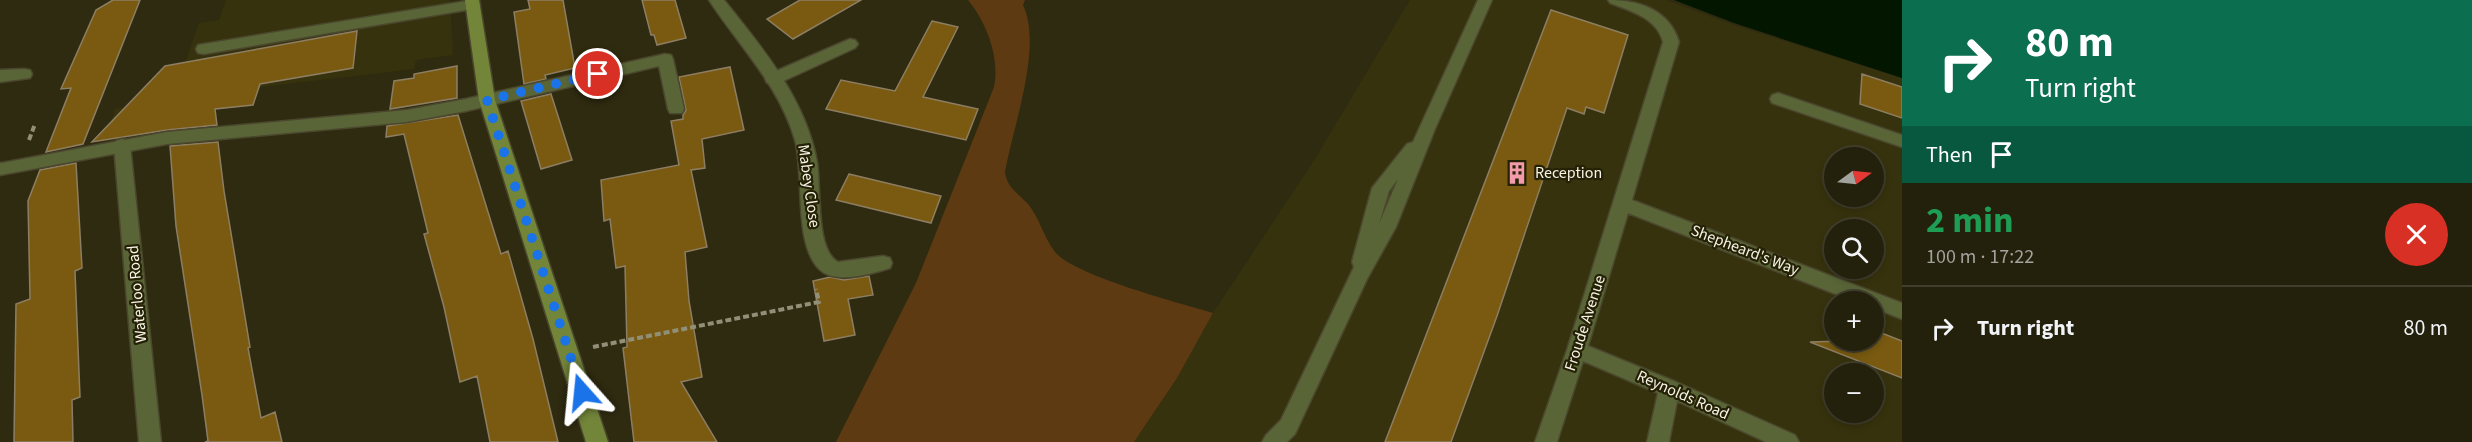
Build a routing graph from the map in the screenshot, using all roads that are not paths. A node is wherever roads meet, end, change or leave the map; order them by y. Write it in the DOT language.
graph roads {
  1 [pos="716,0"];
  2 [pos="1485,0"];
  3 [pos="1615,0"];
  4 [pos="472,2"];
  5 [pos="850,44"];
  6 [pos="204,50"];
  7 [pos="24,74"];
  8 [pos="0,76"];
  9 [pos="773,79"];
  10 [pos="1778,99"];
  11 [pos="487,100"];
  12 [pos="676,109"];
  13 [pos="1902,141"];
  14 [pos="122,145"];
  15 [pos="2,169"];
  16 [pos="1622,203"];
  17 [pos="883,263"];
  18 [pos="1902,311"];
  19 [pos="1577,350"];
  20 [pos="1669,388"];
  21 [pos="150,442"];
  22 [pos="597,442"];
  23 [pos="1273,442"];
  24 [pos="1546,442"];
  25 [pos="1658,442"];
  26 [pos="1788,442"];
  1 -- 9 [label="street, Mabey Close"];
  2 -- 23 [label="street"];
  3 -- 16 [label="street, Froude Avenue"];
  4 -- 6 [label="street"];
  4 -- 11 [label="street"];
  5 -- 9 [label="street"];
  7 -- 8 [label="street"];
  9 -- 17 [label="street, Mabey Close"];
  10 -- 13 [label="street"];
  11 -- 12 [label="street"];
  11 -- 14 [label="street"];
  11 -- 22 [label="street"];
  14 -- 15 [label="street"];
  14 -- 21 [label="street, Waterloo Road"];
  16 -- 18 [label="street, Shepheard's Way"];
  16 -- 19 [label="street, Froude Avenue"];
  19 -- 20 [label="street, Reynolds Road"];
  19 -- 24 [label="street, Froude Avenue"];
  20 -- 25 [label="street"];
  20 -- 26 [label="street, Reynolds Road"];
}
